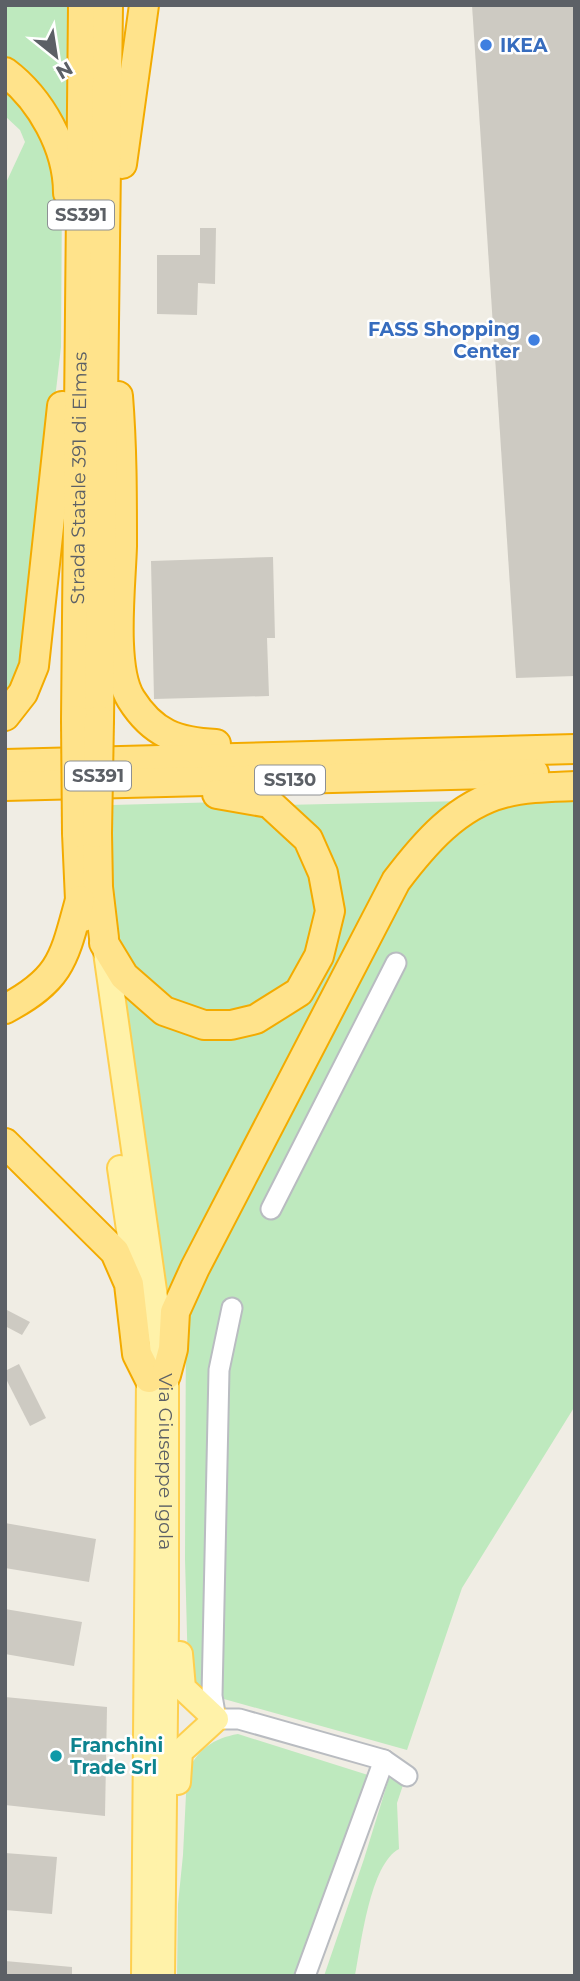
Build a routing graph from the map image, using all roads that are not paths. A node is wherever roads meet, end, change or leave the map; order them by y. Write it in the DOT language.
graph roads {
  1 [pos="83,5"];
  2 [pos="108,5"];
  3 [pos="144,5"];
  4 [pos="5,72"];
  5 [pos="93,241"];
  6 [pos="92,336"];
  7 [pos="5,716"];
  8 [pos="575,749"];
  9 [pos="281,757"];
  10 [pos="5,764"];
  11 [pos="575,772"];
  12 [pos="160,783"];
  13 [pos="5,786"];
  14 [pos="39,786"];
  15 [pos="575,786"];
  16 [pos="5,801"];
  17 [pos="87,833"];
  18 [pos="80,900"];
  19 [pos="99,949"];
  20 [pos="396,963"];
  21 [pos="5,1009"];
  22 [pos="5,1143"];
  23 [pos="271,1209"];
  24 [pos="232,1308"];
  25 [pos="158,1376"];
  26 [pos="166,1623"];
  27 [pos="216,1718"];
  28 [pos="384,1760"];
  29 [pos="407,1776"];
  30 [pos="164,1840"];
  31 [pos="144,1976"];
  32 [pos="162,1976"];
  33 [pos="306,1976"];
  1 -- 5 [label="highway, Strada Statale 391 di Elmas / SS391"];
  2 -- 5 [label="highway, Strada Statale 391 di Elmas / SS391"];
  3 -- 5 [label="highway"];
  4 -- 5 [label="highway"];
  5 -- 6 [label="highway, Strada Statale 391 di Elmas / SS391"];
  6 -- 7 [label="highway"];
  6 -- 9 [label="highway"];
  6 -- 17 [label="highway, Strada Statale 391 di Elmas / SS391, bridge"];
  8 -- 9 [label="highway, SS130"];
  9 -- 10 [label="highway, SS130"];
  11 -- 12 [label="highway, SS130"];
  12 -- 14 [label="highway, SS130"];
  12 -- 19 [label="highway"];
  13 -- 14 [label="highway, SS130"];
  14 -- 16 [label="highway"];
  15 -- 25 [label="highway"];
  17 -- 18 [label="highway, Strada Statale 391 di Elmas / SS391"];
  17 -- 19 [label="highway, Strada Statale 391 di Elmas / SS391"];
  18 -- 19 [label="highway, Strada Statale 391 di Elmas / SS391"];
  18 -- 21 [label="highway"];
  19 -- 25 [label="main road, Via Giuseppe Igola"];
  20 -- 23 [label="street"];
  22 -- 25 [label="highway"];
  24 -- 27 [label="street"];
  25 -- 26 [label="main road, Via Giuseppe Igola"];
  25 -- 31 [label="main road, Via Giuseppe Igola"];
  26 -- 27 [label="main road"];
  26 -- 30 [label="main road, Via Giuseppe Igola"];
  27 -- 28 [label="street"];
  27 -- 30 [label="main road"];
  28 -- 29 [label="street"];
  28 -- 33 [label="street"];
  30 -- 32 [label="main road, Via Giuseppe Igola"];
}
